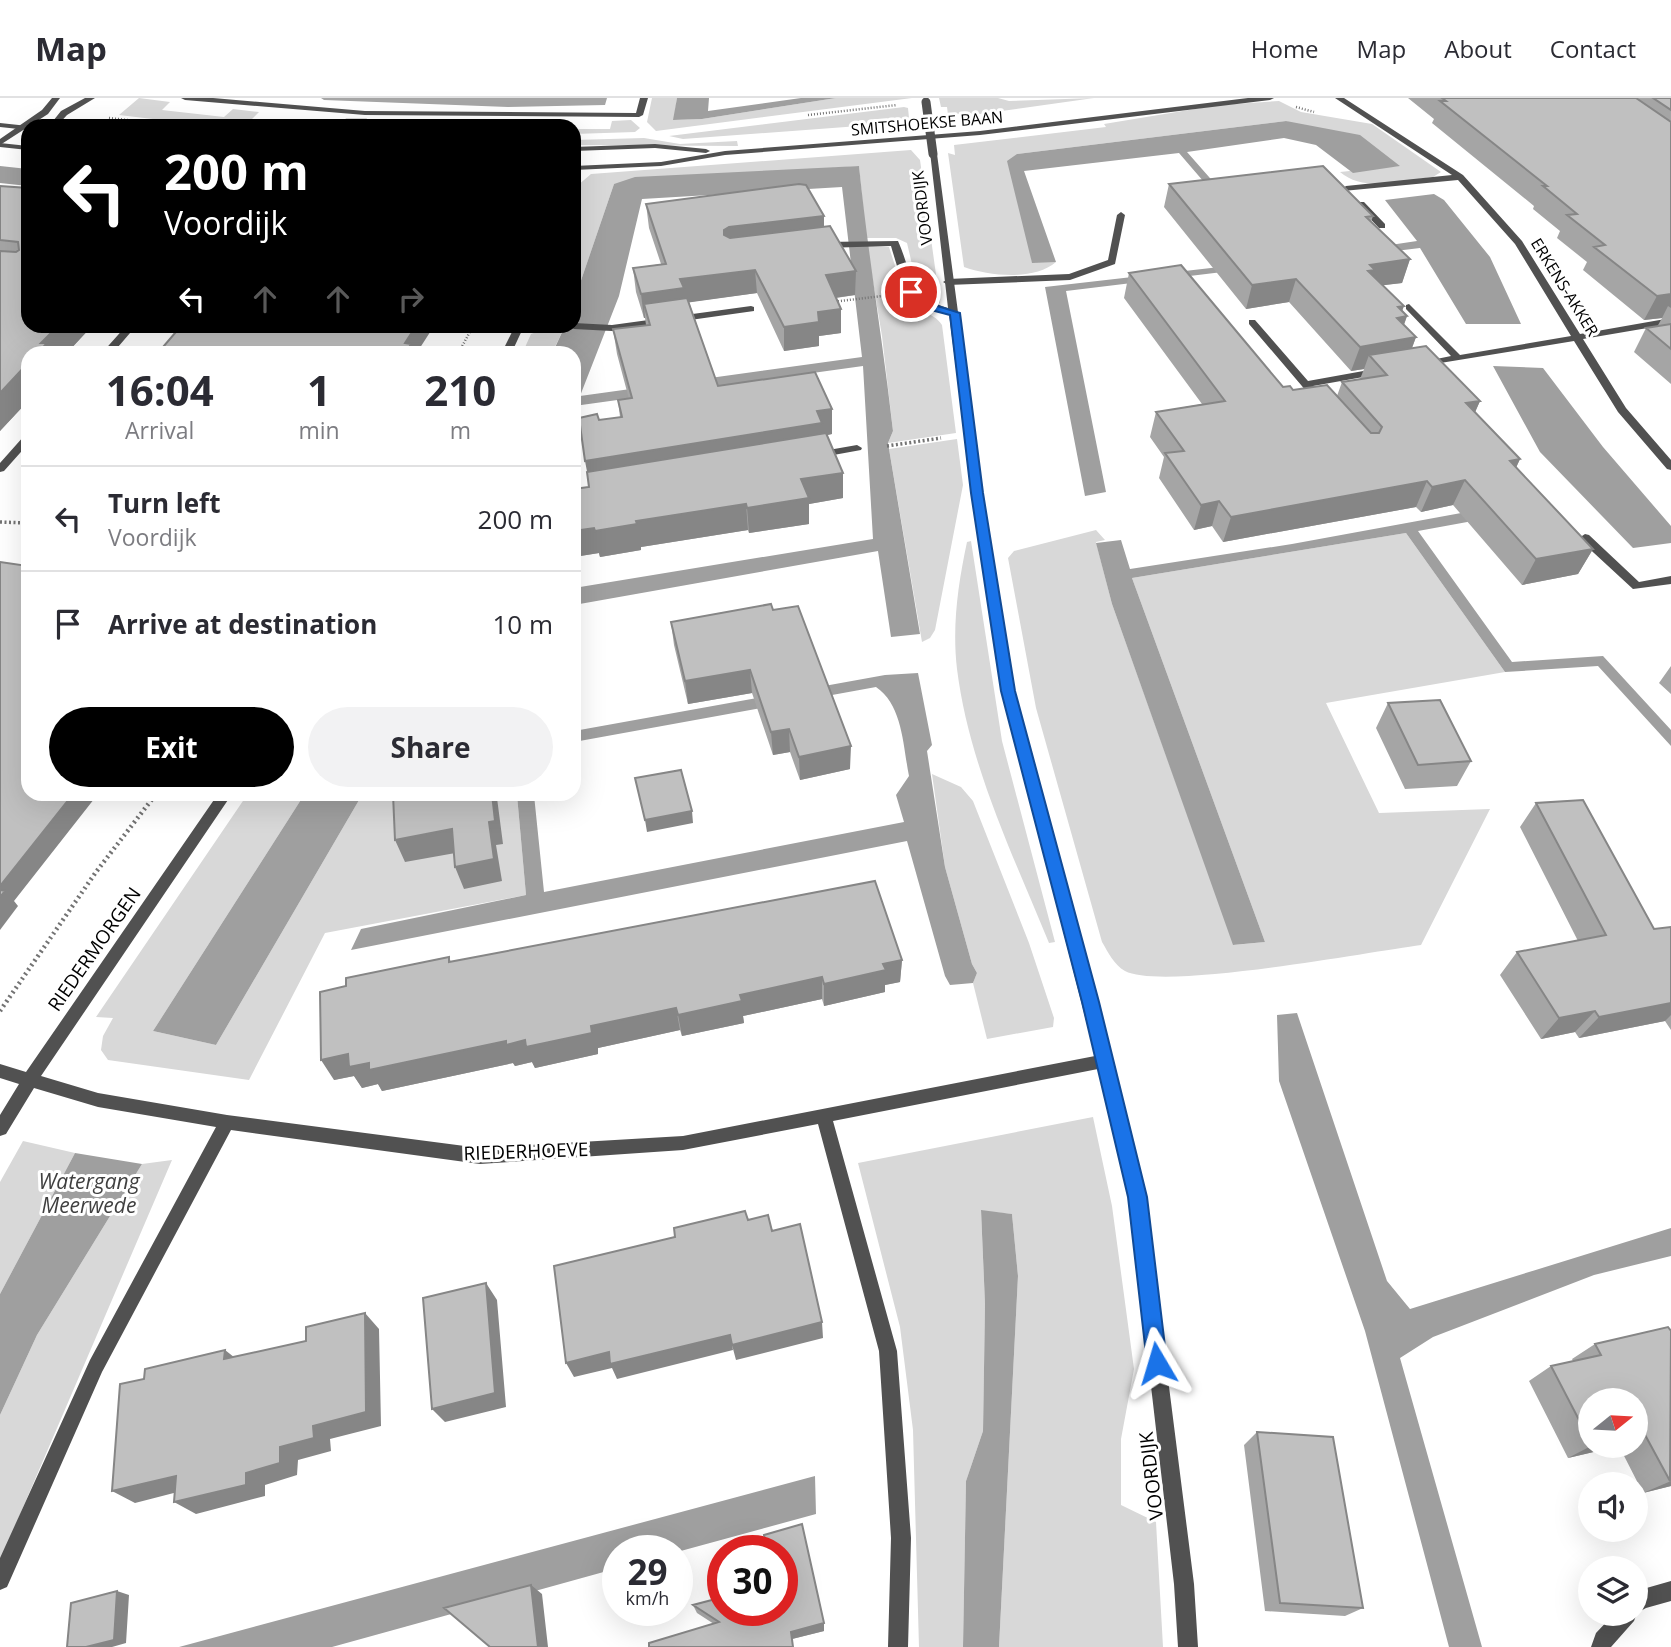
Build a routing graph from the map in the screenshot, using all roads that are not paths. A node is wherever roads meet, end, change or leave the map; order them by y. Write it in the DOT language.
graph roads {
  1 [pos="56,98"];
  2 [pos="91,98"];
  3 [pos="185,98"];
  4 [pos="644,98"];
  5 [pos="1206,98"];
  6 [pos="1270,98"];
  7 [pos="1339,98"];
  8 [pos="926,100"];
  9 [pos="1173,107"];
  10 [pos="35,119"];
  11 [pos="59,119"];
  12 [pos="0,125"];
  13 [pos="21,127"];
  14 [pos="21,129"];
  15 [pos="0,144"];
  16 [pos="21,147"];
  17 [pos="581,149"];
  18 [pos="725,153"];
  19 [pos="581,168"];
  20 [pos="1460,177"];
  21 [pos="1338,181"];
  22 [pos="1346,189"];
  23 [pos="1122,215"];
  24 [pos="1382,226"];
  25 [pos="807,247"];
  26 [pos="948,282"];
  27 [pos="1409,307"];
  28 [pos="751,309"];
  29 [pos="955,313"];
  30 [pos="1671,321"];
  31 [pos="1252,322"];
  32 [pos="581,326"];
  33 [pos="1577,336"];
  34 [pos="1458,358"];
  35 [pos="1408,366"];
  36 [pos="1395,369"];
  37 [pos="1306,384"];
  38 [pos="1323,404"];
  39 [pos="21,446"];
  40 [pos="857,448"];
  41 [pos="803,457"];
  42 [pos="1671,467"];
  43 [pos="0,468"];
  44 [pos="1585,538"];
  45 [pos="1671,580"];
  46 [pos="221,801"];
  47 [pos="1104,1061"];
  48 [pos="0,1071"];
  49 [pos="31,1078"];
  50 [pos="824,1116"];
  51 [pos="227,1122"];
  52 [pos="0,1129"];
  53 [pos="0,1580"];
  54 [pos="1671,1591"];
  55 [pos="1648,1597"];
  56 [pos="1616,1626"];
  57 [pos="898,1647"];
  58 [pos="1188,1647"];
  59 [pos="1601,1647"];
  1 -- 10 [label="street"];
  2 -- 11 [label="street"];
  3 -- 4 [label="street"];
  5 -- 9 [label="street, SMITSHOEKSE BAAN"];
  6 -- 9 [label="street, SMITSHOEKSE BAAN"];
  7 -- 20 [label="street, ERKENS-AKKER"];
  8 -- 26 [label="street, VOORDIJK, bridge"];
  9 -- 18 [label="street, SMITSHOEKSE BAAN"];
  12 -- 13 [label="street"];
  14 -- 15 [label="street"];
  15 -- 16 [label="street"];
  17 -- 18 [label="street, SMITSHOEKSE BAAN"];
  18 -- 19 [label="street, SMITSHOEKSE BAAN"];
  20 -- 22 [label="street"];
  20 -- 33 [label="street, ERKENS-AKKER"];
  21 -- 22 [label="street"];
  22 -- 24 [label="street"];
  23 -- 26 [label="street"];
  25 -- 29 [label="street, VOORDIJK"];
  26 -- 29 [label="street, VOORDIJK"];
  27 -- 34 [label="street"];
  28 -- 32 [label="street"];
  29 -- 47 [label="street, VOORDIJK"];
  30 -- 33 [label="street"];
  31 -- 37 [label="street"];
  33 -- 34 [label="street"];
  33 -- 42 [label="street, ERKENS-AKKER"];
  34 -- 35 [label="street"];
  36 -- 37 [label="street"];
  37 -- 38 [label="street"];
  39 -- 43 [label="street"];
  40 -- 41 [label="street"];
  44 -- 45 [label="street"];
  46 -- 49 [label="street, RIEDERMORGEN"];
  47 -- 50 [label="street, RIEDERHOEVE"];
  47 -- 58 [label="street, VOORDIJK"];
  48 -- 49 [label="street, RIEDERHOEVE"];
  49 -- 51 [label="street, RIEDERHOEVE"];
  49 -- 52 [label="street, RIEDERMORGEN"];
  50 -- 51 [label="street, RIEDERHOEVE"];
  50 -- 57 [label="street"];
  51 -- 53 [label="street"];
  54 -- 55 [label="street"];
  56 -- 59 [label="street"];
}
